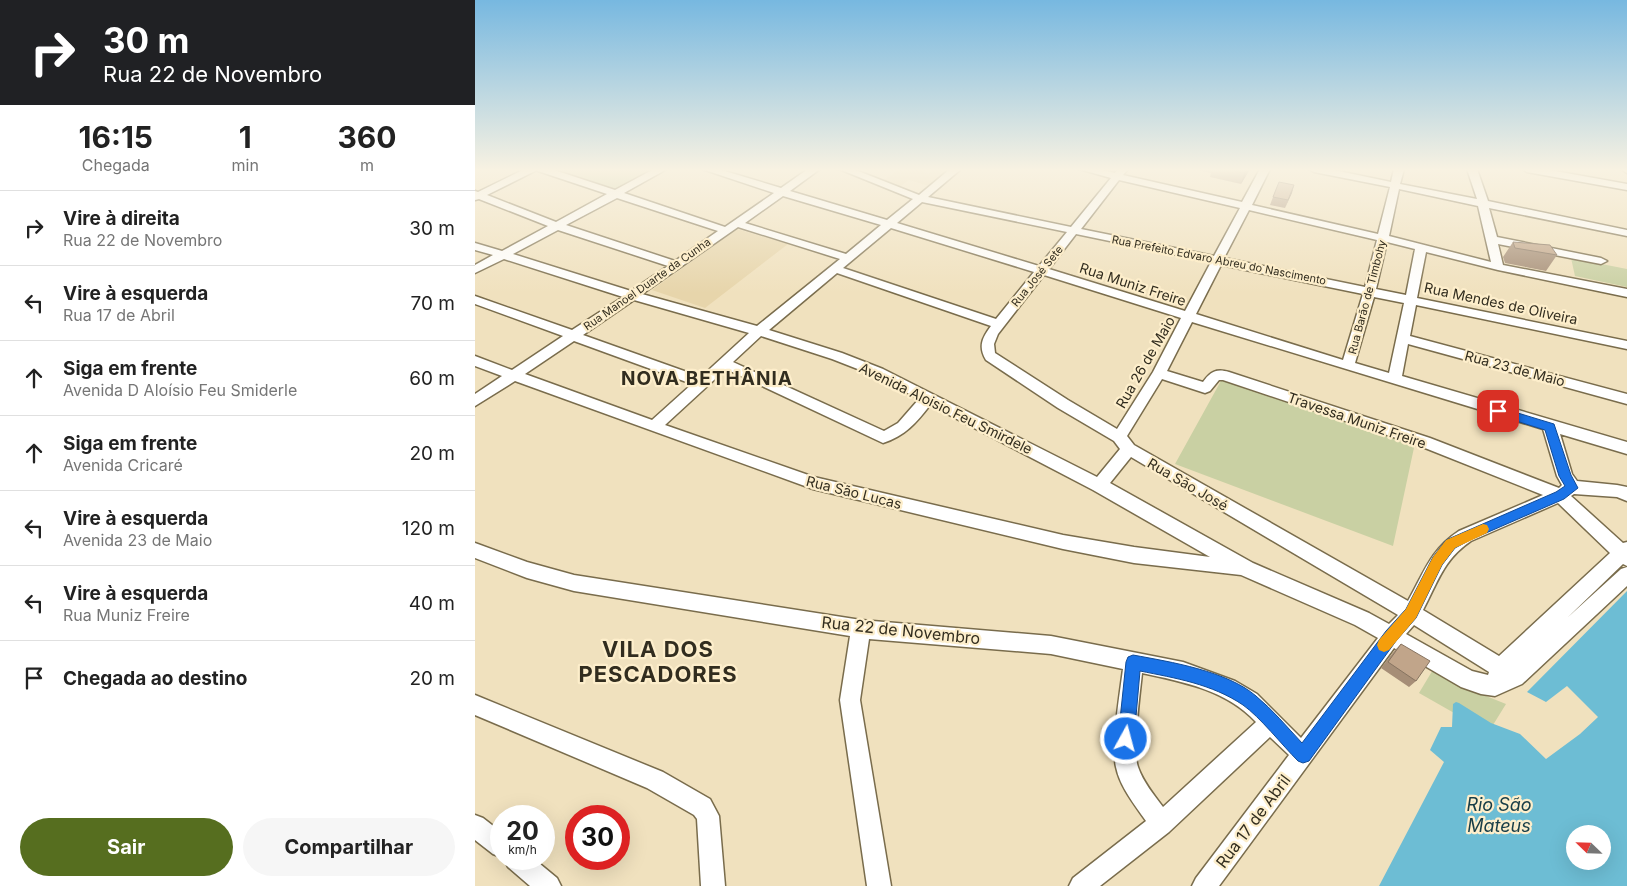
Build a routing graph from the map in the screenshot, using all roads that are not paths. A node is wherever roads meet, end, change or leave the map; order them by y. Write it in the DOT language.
graph roads {
  1 [pos="517,210"];
  2 [pos="586,210"];
  3 [pos="662,210"];
  4 [pos="754,210"];
  5 [pos="842,210"];
  6 [pos="907,210"];
  7 [pos="974,210"];
  8 [pos="1091,210"];
  9 [pos="1243,210"];
  10 [pos="1260,210"];
  11 [pos="1389,210"];
  12 [pos="1485,210"];
  13 [pos="1515,210"];
  14 [pos="735,223"];
  15 [pos="890,225"];
  16 [pos="558,226"];
  17 [pos="724,230"];
  18 [pos="1074,232"];
  19 [pos="1627,233"];
  20 [pos="1383,238"];
  21 [pos="1493,240"];
  22 [pos="475,246"];
  23 [pos="1421,248"];
  24 [pos="503,254"];
  25 [pos="849,258"];
  26 [pos="1217,260"];
  27 [pos="1601,261"];
  28 [pos="675,265"];
  29 [pos="1498,267"];
  30 [pos="1566,267"];
  31 [pos="836,269"];
  32 [pos="475,270"];
  33 [pos="1042,271"];
  34 [pos="1370,291"];
  35 [pos="1627,293"];
  36 [pos="632,296"];
  37 [pos="1410,299"];
  38 [pos="475,300"];
  39 [pos="1187,317"];
  40 [pos="994,330"];
  41 [pos="759,332"];
  42 [pos="572,335"];
  43 [pos="1402,338"];
  44 [pos="1627,345"];
  45 [pos="475,361"];
  46 [pos="726,364"];
  47 [pos="1348,366"];
  48 [pos="1159,373"];
  49 [pos="513,376"];
  50 [pos="1395,379"];
  51 [pos="704,383"];
  52 [pos="929,397"];
  53 [pos="1627,399"];
  54 [pos="477,400"];
  55 [pos="1550,427"];
  56 [pos="654,428"];
  57 [pos="1124,443"];
  58 [pos="1627,448"];
  59 [pos="1099,485"];
  60 [pos="1566,491"];
  61 [pos="1627,494"];
  62 [pos="475,550"];
  63 [pos="1625,554"];
  64 [pos="1247,569"];
  65 [pos="1627,575"];
  66 [pos="1411,613"];
  67 [pos="861,629"];
  68 [pos="1391,636"];
  69 [pos="1133,662"];
  70 [pos="1503,677"];
  71 [pos="475,705"];
  72 [pos="1271,722"];
  73 [pos="1303,755"];
  74 [pos="1161,824"];
  75 [pos="475,826"];
  76 [pos="490,838"];
  77 [pos="530,870"];
  78 [pos="549,886"];
  79 [pos="713,886"];
  80 [pos="879,886"];
  81 [pos="1081,886"];
  82 [pos="1204,886"];
  1 -- 16 [label="street"];
  2 -- 16 [label="street"];
  3 -- 17 [label="street"];
  4 -- 14 [label="street, Rua Manoel Duarte da Cunha"];
  5 -- 15 [label="street, Rua Muniz Freire"];
  6 -- 15 [label="street"];
  7 -- 18 [label="street, Rua Prefeito Edvaro Abreu do Nascimento"];
  8 -- 18 [label="street, Rua José Sete"];
  9 -- 26 [label="street, Rua 26 de Maio"];
  10 -- 20 [label="street"];
  11 -- 20 [label="street, Rua Barão de Timbohy"];
  12 -- 21 [label="street"];
  13 -- 19 [label="street"];
  14 -- 17 [label="street, Rua Manoel Duarte da Cunha"];
  14 -- 25 [label="street"];
  15 -- 25 [label="street"];
  15 -- 33 [label="street, Rua Muniz Freire"];
  16 -- 24 [label="street"];
  16 -- 28 [label="street"];
  17 -- 28 [label="street, Rua Manoel Duarte da Cunha"];
  18 -- 26 [label="street, Rua Prefeito Edvaro Abreu do Nascimento"];
  18 -- 33 [label="street, Rua José Sete"];
  20 -- 23 [label="street"];
  20 -- 34 [label="street, Rua Barão de Timbohy"];
  21 -- 29 [label="street"];
  21 -- 30 [label="street"];
  22 -- 24 [label="street, Avenida Aloisio Feu Smirdele"];
  23 -- 29 [label="street"];
  23 -- 37 [label="street"];
  24 -- 32 [label="street"];
  24 -- 36 [label="street, Avenida Aloisio Feu Smirdele"];
  25 -- 31 [label="street"];
  26 -- 34 [label="street, Rua Prefeito Edvaro Abreu do Nascimento"];
  26 -- 39 [label="street, Rua 26 de Maio"];
  27 -- 30 [label="street"];
  28 -- 36 [label="street, Rua Manoel Duarte da Cunha"];
  29 -- 30 [label="street"];
  30 -- 35 [label="street"];
  31 -- 40 [label="street"];
  31 -- 41 [label="street"];
  33 -- 39 [label="street, Rua Muniz Freire"];
  33 -- 40 [label="street, Rua José Sete"];
  34 -- 37 [label="street, Rua Mendes de Oliveira"];
  34 -- 47 [label="street, Rua Barão de Timbohy"];
  36 -- 41 [label="street, Avenida Aloisio Feu Smirdele"];
  36 -- 42 [label="street, Rua Manoel Duarte da Cunha"];
  37 -- 43 [label="street"];
  37 -- 44 [label="street, Rua Mendes de Oliveira"];
  38 -- 42 [label="street"];
  39 -- 47 [label="street, Rua Muniz Freire"];
  39 -- 48 [label="street, Rua 26 de Maio"];
  40 -- 57 [label="street, Rua São José"];
  41 -- 46 [label="street"];
  41 -- 52 [label="street, Avenida Aloisio Feu Smirdele"];
  42 -- 49 [label="street, Rua Manoel Duarte da Cunha"];
  42 -- 51 [label="street"];
  43 -- 50 [label="street"];
  43 -- 53 [label="street, Rua 23 de Maio"];
  45 -- 49 [label="street, Rua São Lucas"];
  46 -- 51 [label="street"];
  46 -- 52 [label="street"];
  47 -- 50 [label="street, Rua Muniz Freire"];
  48 -- 57 [label="street, Rua 26 de Maio"];
  48 -- 60 [label="street, Travessa Muniz Freire"];
  49 -- 54 [label="street, Rua Manoel Duarte da Cunha"];
  49 -- 56 [label="street, Rua São Lucas"];
  50 -- 55 [label="street, Rua Muniz Freire"];
  51 -- 56 [label="street"];
  52 -- 59 [label="street, Avenida Aloisio Feu Smirdele"];
  55 -- 58 [label="street, Rua Muniz Freire"];
  55 -- 60 [label="street"];
  56 -- 64 [label="street, Rua São Lucas"];
  57 -- 59 [label="street, Rua 26 de Maio"];
  57 -- 66 [label="street, Rua São José"];
  59 -- 64 [label="street, Avenida Aloisio Feu Smirdele"];
  60 -- 61 [label="street"];
  60 -- 63 [label="street"];
  60 -- 66 [label="street, Rua 17 de Abril"];
  62 -- 67 [label="street, Rua 22 de Novembro"];
  63 -- 70 [label="street"];
  64 -- 68 [label="street, Avenida Aloisio Feu Smirdele"];
  65 -- 70 [label="street"];
  66 -- 68 [label="street, Rua 17 de Abril"];
  66 -- 70 [label="street, Rua São José"];
  67 -- 69 [label="street, Rua 22 de Novembro"];
  67 -- 80 [label="street"];
  68 -- 70 [label="street, Avenida Aloisio Feu Smirdele"];
  68 -- 73 [label="street, Rua 17 de Abril"];
  69 -- 72 [label="street, Rua 22 de Novembro"];
  69 -- 74 [label="street"];
  71 -- 79 [label="street"];
  72 -- 73 [label="street, Rua 22 de Novembro"];
  72 -- 74 [label="street"];
  73 -- 82 [label="street, Rua 17 de Abril"];
  74 -- 81 [label="street"];
  75 -- 76 [label="street"];
  77 -- 78 [label="street"];
}
